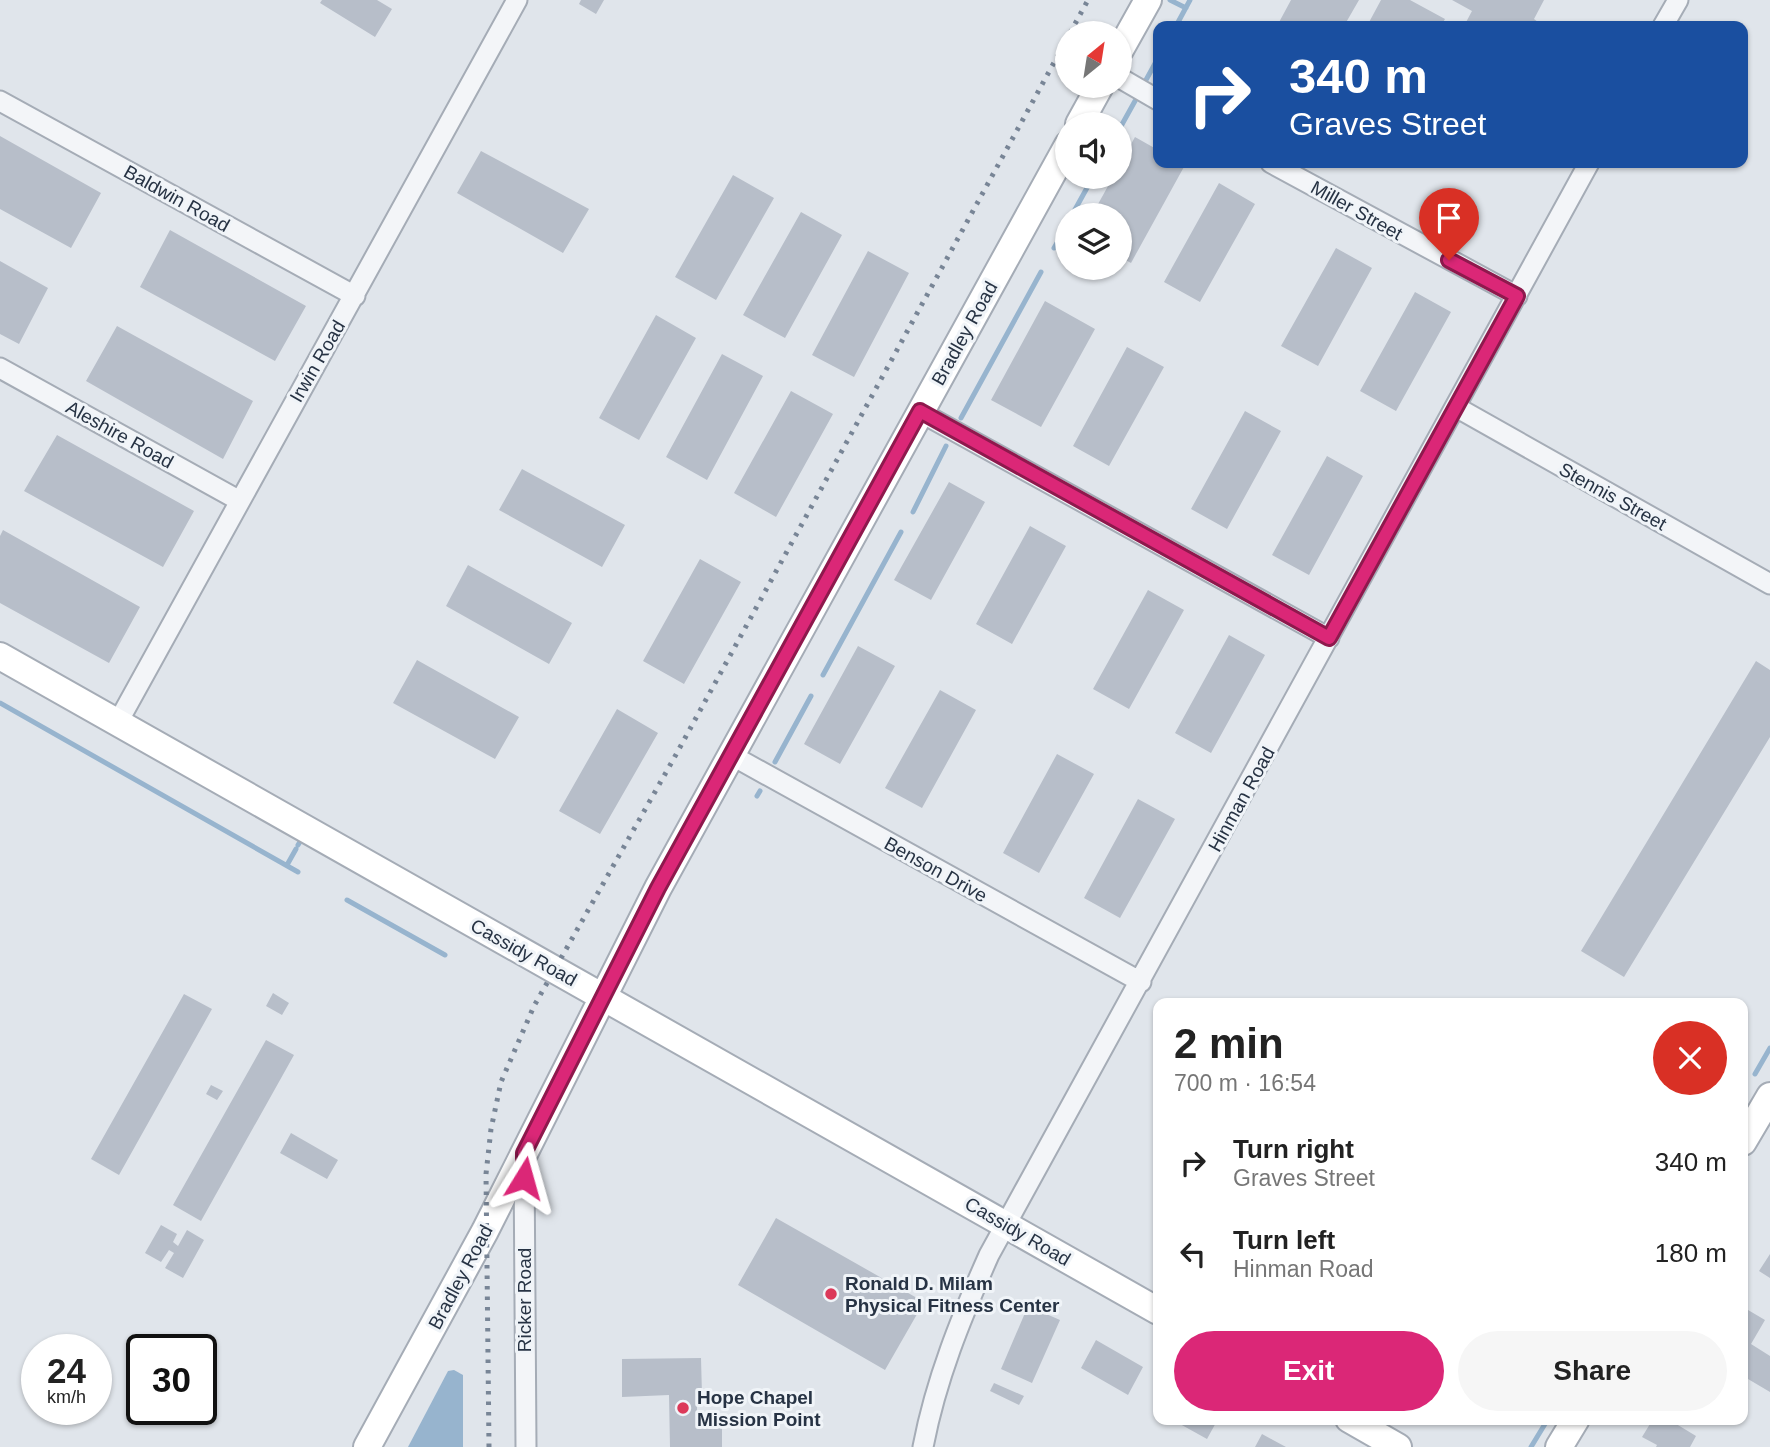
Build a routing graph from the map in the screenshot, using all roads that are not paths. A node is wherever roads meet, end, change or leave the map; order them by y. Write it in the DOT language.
graph roads {
  1 [pos="517,0"];
  2 [pos="1148,0"];
  3 [pos="1678,0"];
  4 [pos="1666,21"];
  5 [pos="1132,29"];
  6 [pos="1132,85"];
  7 [pos="1153,97"];
  8 [pos="0,101"];
  9 [pos="1055,168"];
  10 [pos="1280,168"];
  11 [pos="1586,168"];
  12 [pos="355,296"];
  13 [pos="1517,296"];
  14 [pos="0,368"];
  15 [pos="1456,407"];
  16 [pos="920,411"];
  17 [pos="240,501"];
  18 [pos="1770,584"];
  19 [pos="1329,638"];
  20 [pos="0,656"];
  21 [pos="118,722"];
  22 [pos="731,755"];
  23 [pos="1141,982"];
  24 [pos="603,996"];
  25 [pos="1770,1096"];
  26 [pos="1748,1133"];
  27 [pos="524,1153"];
  28 [pos="1007,1225"];
  29 [pos="1153,1308"];
  30 [pos="1360,1425"];
  31 [pos="1572,1425"];
  32 [pos="367,1447"];
  33 [pos="526,1447"];
  34 [pos="923,1447"];
  35 [pos="1398,1447"];
  36 [pos="1559,1447"];
  1 -- 12 [label="street, Irwin Road"];
  2 -- 5 [label="street"];
  3 -- 4 [label="street"];
  6 -- 7 [label="street"];
  8 -- 12 [label="street, Baldwin Road"];
  9 -- 16 [label="street, Bradley Road"];
  10 -- 13 [label="street, Miller Street"];
  11 -- 13 [label="street, Hinman Road"];
  12 -- 17 [label="street, Irwin Road"];
  13 -- 15 [label="street, Hinman Road"];
  14 -- 17 [label="street, Aleshire Road"];
  15 -- 18 [label="street, Stennis Street"];
  15 -- 19 [label="street, Hinman Road"];
  16 -- 19 [label="street"];
  16 -- 22 [label="street, Bradley Road"];
  17 -- 21 [label="street, Irwin Road"];
  19 -- 23 [label="street, Hinman Road"];
  20 -- 21 [label="street, Cassidy Road"];
  21 -- 24 [label="street, Cassidy Road"];
  22 -- 23 [label="street, Benson Drive"];
  22 -- 24 [label="street, Bradley Road"];
  23 -- 28 [label="street, Hinman Road"];
  24 -- 27 [label="street, Bradley Road"];
  24 -- 28 [label="street, Cassidy Road"];
  25 -- 26 [label="street"];
  27 -- 32 [label="street, Bradley Road"];
  27 -- 33 [label="street, Ricker Road"];
  28 -- 29 [label="street, Cassidy Road"];
  28 -- 34 [label="street, Hinman Road"];
  30 -- 35 [label="street"];
  31 -- 36 [label="street"];
}
